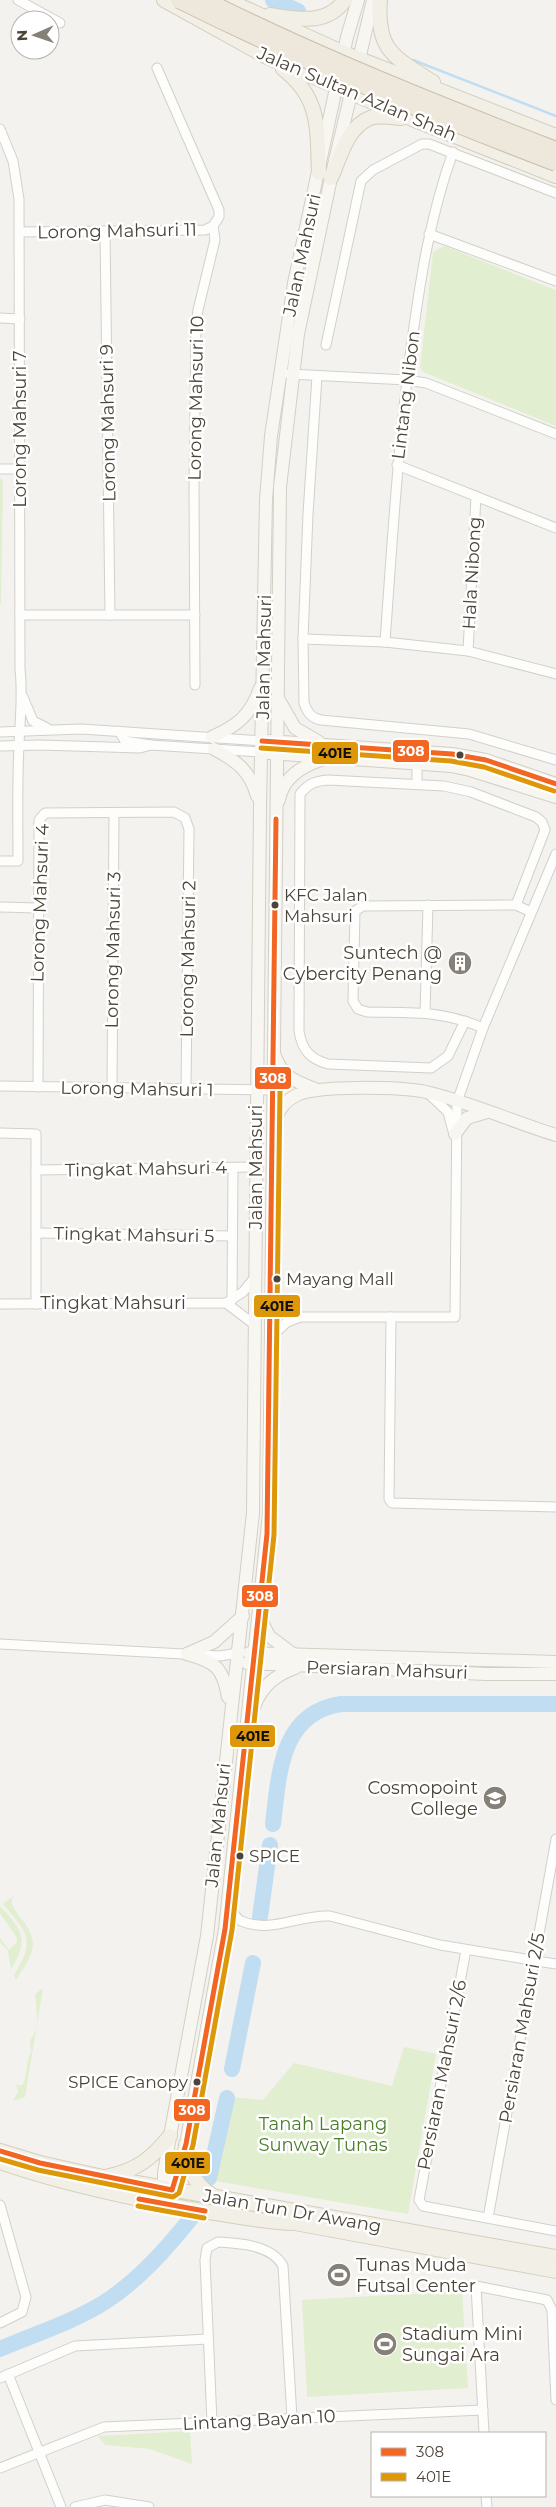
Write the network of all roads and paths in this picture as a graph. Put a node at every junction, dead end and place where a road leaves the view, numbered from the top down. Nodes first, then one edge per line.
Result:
1 (18, 0) edge
2 (164, 0) edge
3 (179, 0) edge
4 (204, 0) edge
5 (227, 0) edge
6 (345, 0) edge
7 (358, 0) edge
8 (373, 0) edge
9 (380, 0) edge
10 (36, 10) edge
11 (252, 12) junction
12 (344, 53) junction
13 (267, 57) junction
14 (359, 59) junction
15 (157, 68) dead end
16 (422, 84) junction
17 (337, 86) junction
18 (351, 92) junction
19 (458, 99) junction
20 (412, 119) junction
21 (0, 129) edge
22 (556, 136) edge
23 (556, 150) edge
24 (453, 152) junction
25 (556, 163) edge
26 (325, 176) junction
27 (556, 176) edge
28 (556, 193) edge
29 (214, 226) junction
30 (105, 231) junction
31 (20, 232) junction
32 (429, 234) junction
33 (556, 280) edge
34 (0, 318) edge
35 (20, 318) junction
36 (326, 346) dead end
37 (286, 373) junction
38 (318, 376) junction
39 (407, 380) junction
40 (556, 434) edge
41 (397, 465) junction
42 (0, 469) edge
43 (19, 469) junction
44 (476, 496) junction
45 (556, 528) edge
46 (20, 615) junction
47 (110, 615) junction
48 (195, 615) junction
49 (303, 639) junction
50 (385, 642) junction
51 (468, 651) junction
52 (556, 674) edge
53 (264, 678) junction
54 (195, 685) dead end
55 (277, 695) junction
56 (23, 696) junction
57 (48, 728) junction
58 (20, 731) junction
59 (0, 732) edge
60 (119, 732) junction
61 (213, 743) junction
62 (19, 745) junction
63 (151, 745) junction
64 (0, 746) edge
65 (262, 746) junction
66 (277, 747) junction
67 (329, 752) junction
68 (556, 760) edge
69 (418, 764) junction
70 (417, 784) junction
71 (556, 784) edge
72 (556, 797) edge
73 (260, 806) junction
74 (114, 813) junction
75 (276, 818) junction
76 (189, 829) joint
77 (556, 854) edge
78 (0, 861) edge
79 (428, 905) junction
80 (516, 905) junction
81 (0, 907) edge
82 (38, 908) junction
83 (531, 912) junction
84 (425, 1013) junction
85 (466, 1020) junction
86 (483, 1028) junction
87 (274, 1052) junction
88 (0, 1086) edge
89 (38, 1087) junction
90 (112, 1088) junction
91 (315, 1089) junction
92 (186, 1090) junction
93 (257, 1090) junction
94 (273, 1090) junction
95 (425, 1092) junction
96 (457, 1102) junction
97 (487, 1112) junction
98 (273, 1125) junction
99 (0, 1133) edge
100 (556, 1135) edge
101 (455, 1138) junction
102 (233, 1168) junction
103 (256, 1168) junction
104 (36, 1170) junction
105 (37, 1233) junction
106 (232, 1236) junction
107 (255, 1276) junction
108 (271, 1290) junction
109 (229, 1301) junction
110 (0, 1304) edge
111 (36, 1304) junction
112 (300, 1317) junction
113 (391, 1317) junction
114 (255, 1325) junction
115 (270, 1338) junction
116 (556, 1507) edge
117 (243, 1616) junction
118 (259, 1616) junction
119 (0, 1644) edge
120 (187, 1654) junction
121 (237, 1658) junction
122 (255, 1658) junction
123 (298, 1661) junction
124 (556, 1662) edge
125 (556, 1674) edge
126 (231, 1709) junction
127 (248, 1722) junction
128 (556, 1839) edge
129 (228, 1907) junction
130 (466, 1950) junction
131 (534, 1960) junction
132 (556, 1964) edge
133 (170, 2136) junction
134 (186, 2144) junction
135 (0, 2151) edge
136 (0, 2162) edge
137 (103, 2178) junction
138 (168, 2191) junction
139 (216, 2198) junction
140 (150, 2202) junction
141 (0, 2205) edge
142 (488, 2218) junction
143 (295, 2223) junction
144 (556, 2230) edge
145 (556, 2257) edge
146 (556, 2271) edge
147 (0, 2323) edge
148 (208, 2339) junction
149 (4, 2376) edge
150 (556, 2400) edge
151 (483, 2410) junction
152 (292, 2418) junction
153 (212, 2422) junction
154 (484, 2432) edge
155 (39, 2452) junction
156 (0, 2468) edge
157 (61, 2507) edge
158 (75, 2507) edge
159 (149, 2507) edge

1 - 10 street
2 - 13 main road, Jalan Sultan Azlan Shah
3 - 25 highway, Jalan Sultan Azlan Shah, bridge
4 - 23 highway, Jalan Sultan Azlan Shah, bridge
5 - 11 main road, Jalan Sultan Azlan Shah
6 - 11 main road
7 - 12 street, Jalan Mahsuri
8 - 14 street, Jalan Mahsuri
9 - 19 main road
11 - 12 main road, Jalan Sultan Azlan Shah
12 - 14 main road, Jalan Sultan Azlan Shah
12 - 17 street, Jalan Mahsuri
13 - 17 main road, Jalan Sultan Azlan Shah
13 - 26 main road
14 - 16 main road, Jalan Sultan Azlan Shah
14 - 18 street, Jalan Mahsuri
15 - 29 street, Lorong Mahsuri 10
16 - 19 main road, Jalan Sultan Azlan Shah
16 - 20 main road
17 - 18 main road, Jalan Sultan Azlan Shah
17 - 26 street, Jalan Mahsuri
18 - 20 main road, Jalan Sultan Azlan Shah
18 - 26 street, Jalan Mahsuri
19 - 22 main road, Jalan Sultan Azlan Shah
20 - 26 main road
20 - 27 main road, Jalan Sultan Azlan Shah
21 - 31 street, Lorong Mahsuri 7
24 - 28 street
24 - 32 street, Lintang Nibon
24 - 36 street
26 - 37 street, Jalan Mahsuri
29 - 30 street, Lorong Mahsuri 11
29 - 48 street, Lorong Mahsuri 10
30 - 31 street, Lorong Mahsuri 11
30 - 47 street, Lorong Mahsuri 9
31 - 35 street, Lorong Mahsuri 7
32 - 33 street
32 - 39 street, Lintang Nibon
34 - 35 street
35 - 43 street, Lorong Mahsuri 7
37 - 38 street
37 - 53 street, Jalan Mahsuri
37 - 55 street, Jalan Mahsuri
38 - 39 street
38 - 49 street
39 - 40 street
39 - 41 street, Lintang Nibon
41 - 44 street
41 - 50 street, Lintang Nibon
42 - 43 street
43 - 46 street, Lorong Mahsuri 7
44 - 45 street
44 - 51 street, Hala Nibong
46 - 47 street
46 - 56 street, Lorong Mahsuri 7
47 - 48 street
48 - 54 street, Lorong Mahsuri 10
49 - 50 street
49 - 68 street
50 - 51 street
51 - 52 street
53 - 61 street
53 - 65 street, Jalan Mahsuri
55 - 66 street, Jalan Mahsuri
55 - 67 street
56 - 57 street
56 - 58 street, Lorong Mahsuri 7
57 - 58 street
57 - 60 street
58 - 59 street
58 - 62 street, Lorong Mahsuri 7
60 - 61 street
60 - 63 street
61 - 63 street
61 - 65 street
61 - 73 street
62 - 63 street
62 - 64 street
62 - 78 street, Lorong Mahsuri 7
65 - 66 street
65 - 73 street, Jalan Mahsuri
66 - 67 street
66 - 75 street, Jalan Mahsuri
67 - 69 street
67 - 71 street
67 - 75 street
69 - 70 street
69 - 72 street
70 - 80 street
70 - 85 street
73 - 93 street, Jalan Mahsuri
74 - 76 street, Lorong Mahsuri 4
74 - 82 street, Lorong Mahsuri 4
74 - 90 street, Lorong Mahsuri 3
75 - 87 street, Jalan Mahsuri
76 - 92 street, Lorong Mahsuri 2
77 - 83 street
79 - 80 street
79 - 84 street
79 - 84 street
80 - 83 street
81 - 82 street
82 - 89 street, Lorong Mahsuri 4
83 - 86 street
84 - 85 street
85 - 86 street
86 - 96 street
87 - 91 street
87 - 94 street, Jalan Mahsuri
88 - 89 street, Lorong Mahsuri 1
89 - 90 street, Lorong Mahsuri 1
90 - 92 street, Lorong Mahsuri 1
91 - 95 street
91 - 98 street
92 - 93 street, Lorong Mahsuri 1
93 - 94 street, Lorong Mahsuri 1
93 - 103 street, Jalan Mahsuri
94 - 98 street, Jalan Mahsuri
95 - 96 street
95 - 101 street
96 - 97 street
96 - 101 street
97 - 100 street
97 - 101 street
98 - 108 street, Jalan Mahsuri
99 - 104 street
101 - 113 street
102 - 103 street, Tingkat Mahsuri 4
102 - 104 street, Tingkat Mahsuri 4
102 - 106 street
103 - 107 street, Jalan Mahsuri
104 - 105 street
105 - 106 street, Tingkat Mahsuri 5
105 - 111 street
106 - 109 street
107 - 109 street
107 - 114 street, Jalan Mahsuri
108 - 112 street
108 - 115 street, Jalan Mahsuri
109 - 111 street, Tingkat Mahsuri
109 - 114 street
110 - 111 street, Tingkat Mahsuri
112 - 113 street
112 - 115 street
113 - 116 street
114 - 117 street, Jalan Mahsuri
115 - 118 street, Jalan Mahsuri
117 - 120 street
117 - 121 street, Jalan Mahsuri
118 - 122 street, Jalan Mahsuri
118 - 123 street
119 - 120 street, Persiaran Mahsuri
120 - 121 street, Persiaran Mahsuri
120 - 126 street
121 - 122 street, Persiaran Mahsuri
121 - 126 street, Jalan Mahsuri
122 - 123 street, Persiaran Mahsuri
122 - 127 street, Jalan Mahsuri
123 - 124 street, Persiaran Mahsuri
123 - 125 street, Persiaran Mahsuri
123 - 127 street
126 - 133 street, Jalan Mahsuri
127 - 129 street, Jalan Mahsuri
128 - 131 street, Persiaran Mahsuri 2/5
129 - 130 street
129 - 134 street, Jalan Mahsuri
130 - 131 street
130 - 142 street, Persiaran Mahsuri 2/6
131 - 132 street
131 - 142 street, Persiaran Mahsuri 2/5
133 - 137 main road
133 - 138 street, Jalan Mahsuri
134 - 138 street, Jalan Mahsuri
134 - 139 main road
135 - 137 main road, Jalan Tun Dr Awang
136 - 140 main road, Jalan Tun Dr Awang
137 - 138 main road, Jalan Tun Dr Awang
138 - 139 main road, Jalan Tun Dr Awang
138 - 140 main road
138 - 143 main road
139 - 145 main road, Jalan Tun Dr Awang
140 - 143 main road, Jalan Tun Dr Awang
141 - 147 street
142 - 144 street
143 - 146 main road, Jalan Tun Dr Awang
148 - 149 street
148 - 152 street
148 - 153 street
149 - 155 street
150 - 151 street
151 - 152 street, Lintang Bayan 10
151 - 154 street
152 - 153 street, Lintang Bayan 10
153 - 155 street, Lintang Bayan 10
155 - 156 street, Lintang Bayan 10
155 - 157 street
158 - 159 street

